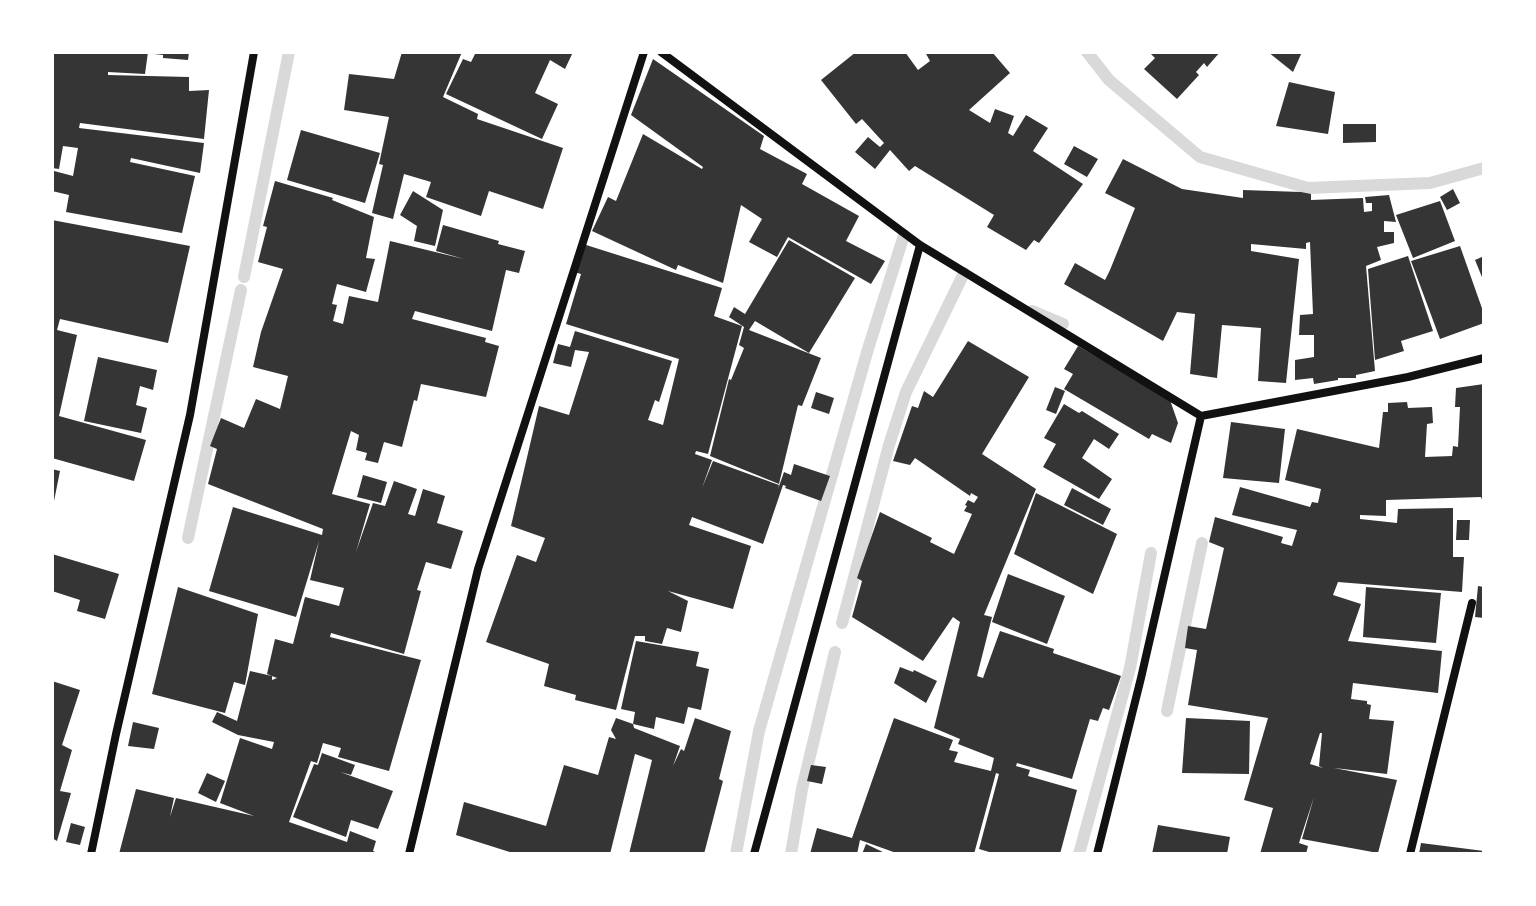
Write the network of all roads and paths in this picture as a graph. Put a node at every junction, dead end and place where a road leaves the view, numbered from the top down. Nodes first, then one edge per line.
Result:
1 (254, 52) edge
2 (644, 52) edge
3 (661, 52) edge
4 (920, 245) junction
5 (1484, 358) edge
6 (1201, 416) junction
7 (1472, 603) dead end
8 (91, 854) edge
9 (409, 854) edge
10 (754, 854) edge
11 (1097, 854) edge
12 (1410, 854) edge

1 - 8 street
2 - 9 street
3 - 4 street
4 - 6 street
4 - 10 street
5 - 6 street
6 - 11 street
7 - 12 street

